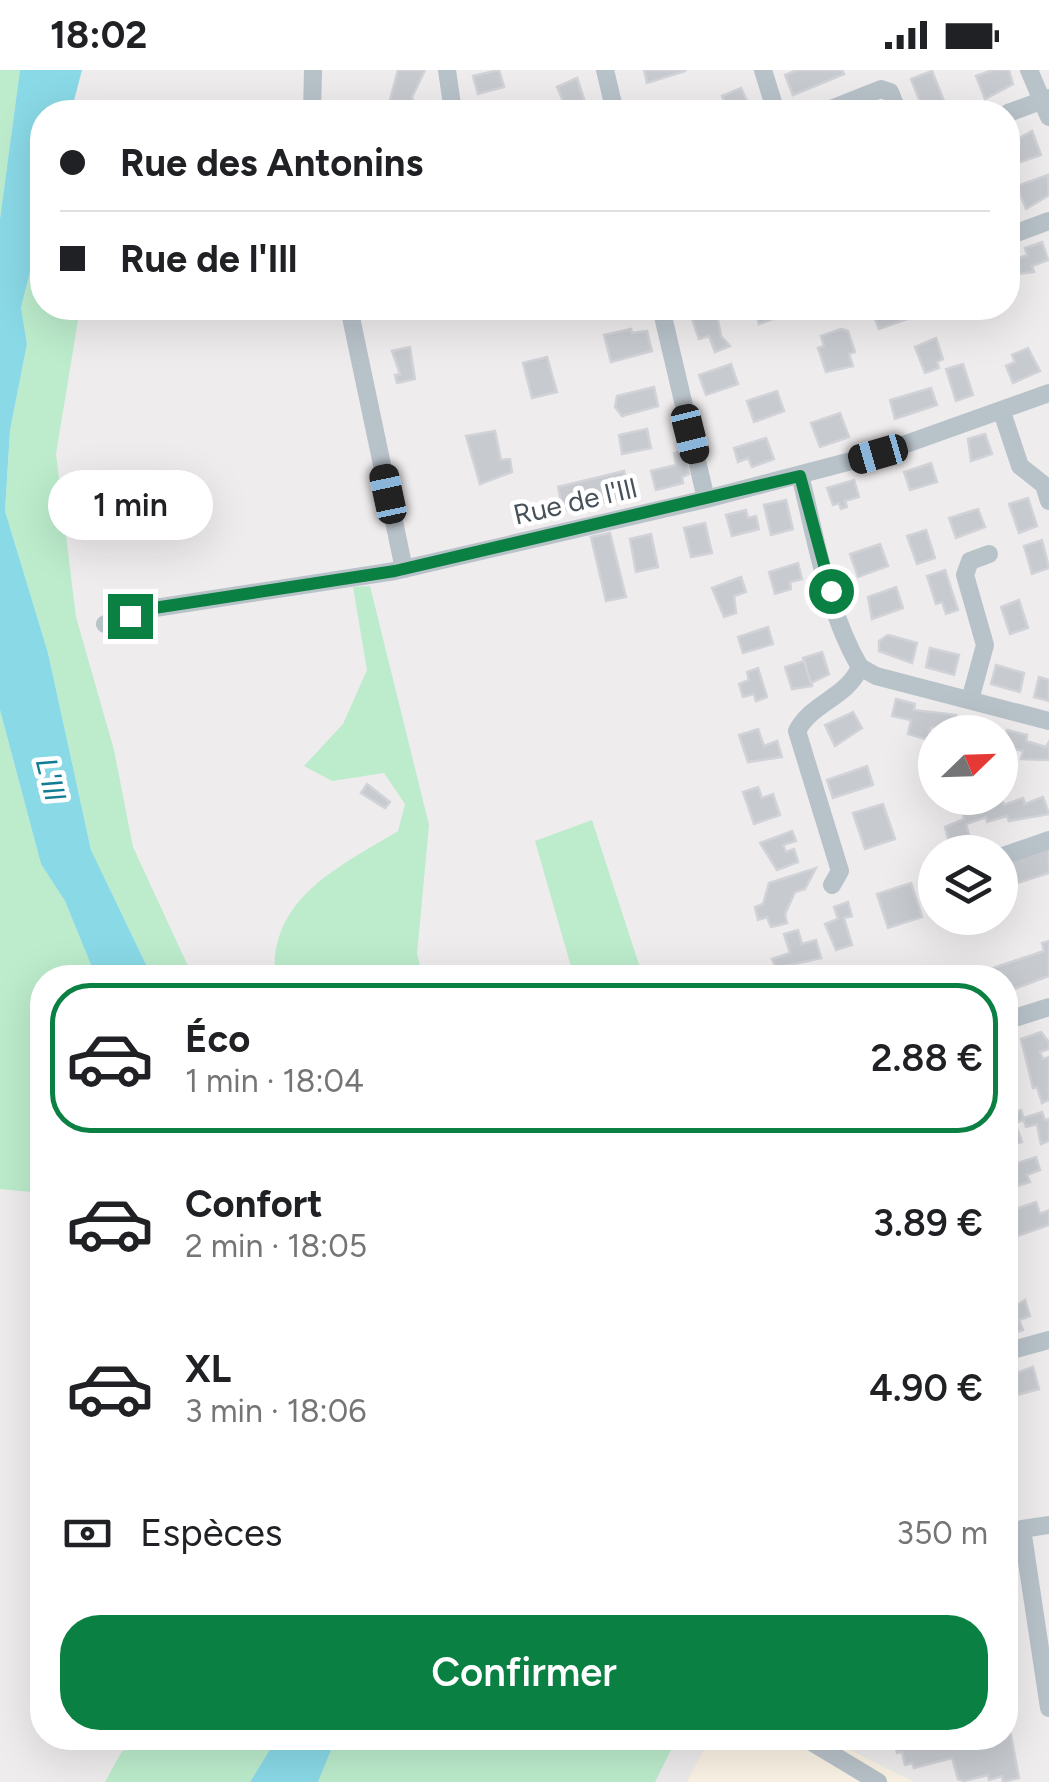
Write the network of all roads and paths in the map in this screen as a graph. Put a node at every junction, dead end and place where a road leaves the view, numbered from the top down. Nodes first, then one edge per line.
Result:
1 (313, 70) edge
2 (447, 70) edge
3 (605, 70) edge
4 (763, 70) edge
5 (1029, 70) edge
6 (312, 100) edge
7 (451, 100) edge
8 (612, 100) edge
9 (772, 100) edge
10 (853, 100) edge
11 (893, 100) edge
12 (1047, 105) edge
13 (1020, 111) edge
14 (1049, 221) edge
15 (1020, 232) edge
16 (351, 320) edge
17 (664, 320) edge
18 (1049, 394) edge
19 (1002, 412) junction
20 (800, 476) junction
21 (1047, 490) edge
22 (706, 499) junction
23 (989, 554) dead end
24 (404, 569) junction
25 (105, 624) dead end
26 (860, 667) junction
27 (970, 700) junction
28 (1049, 721) edge
29 (1049, 840) edge
30 (1018, 851) edge
31 (832, 885) dead end
32 (1049, 1007) edge
33 (1018, 1017) edge
34 (1049, 1340) edge
35 (1018, 1348) edge
36 (1049, 1525) edge
37 (1045, 1652) edge
38 (1049, 1708) edge
39 (825, 1750) edge
40 (878, 1782) edge

1 - 6 street
2 - 7 street
3 - 8 street
4 - 9 street
5 - 12 street
10 - 11 street
12 - 13 street
14 - 15 street
16 - 24 street
17 - 22 street
18 - 19 street, Rue de l'Ill
19 - 20 street, Rue de l'Ill
19 - 21 street
20 - 22 street, Rue de l'Ill
20 - 26 street
22 - 24 street, Rue de l'Ill
23 - 27 street
24 - 25 street, Rue de l'Ill
26 - 27 street
26 - 31 street
27 - 28 street
29 - 30 street
32 - 33 street
34 - 35 street
36 - 37 street
37 - 38 street
39 - 40 street

